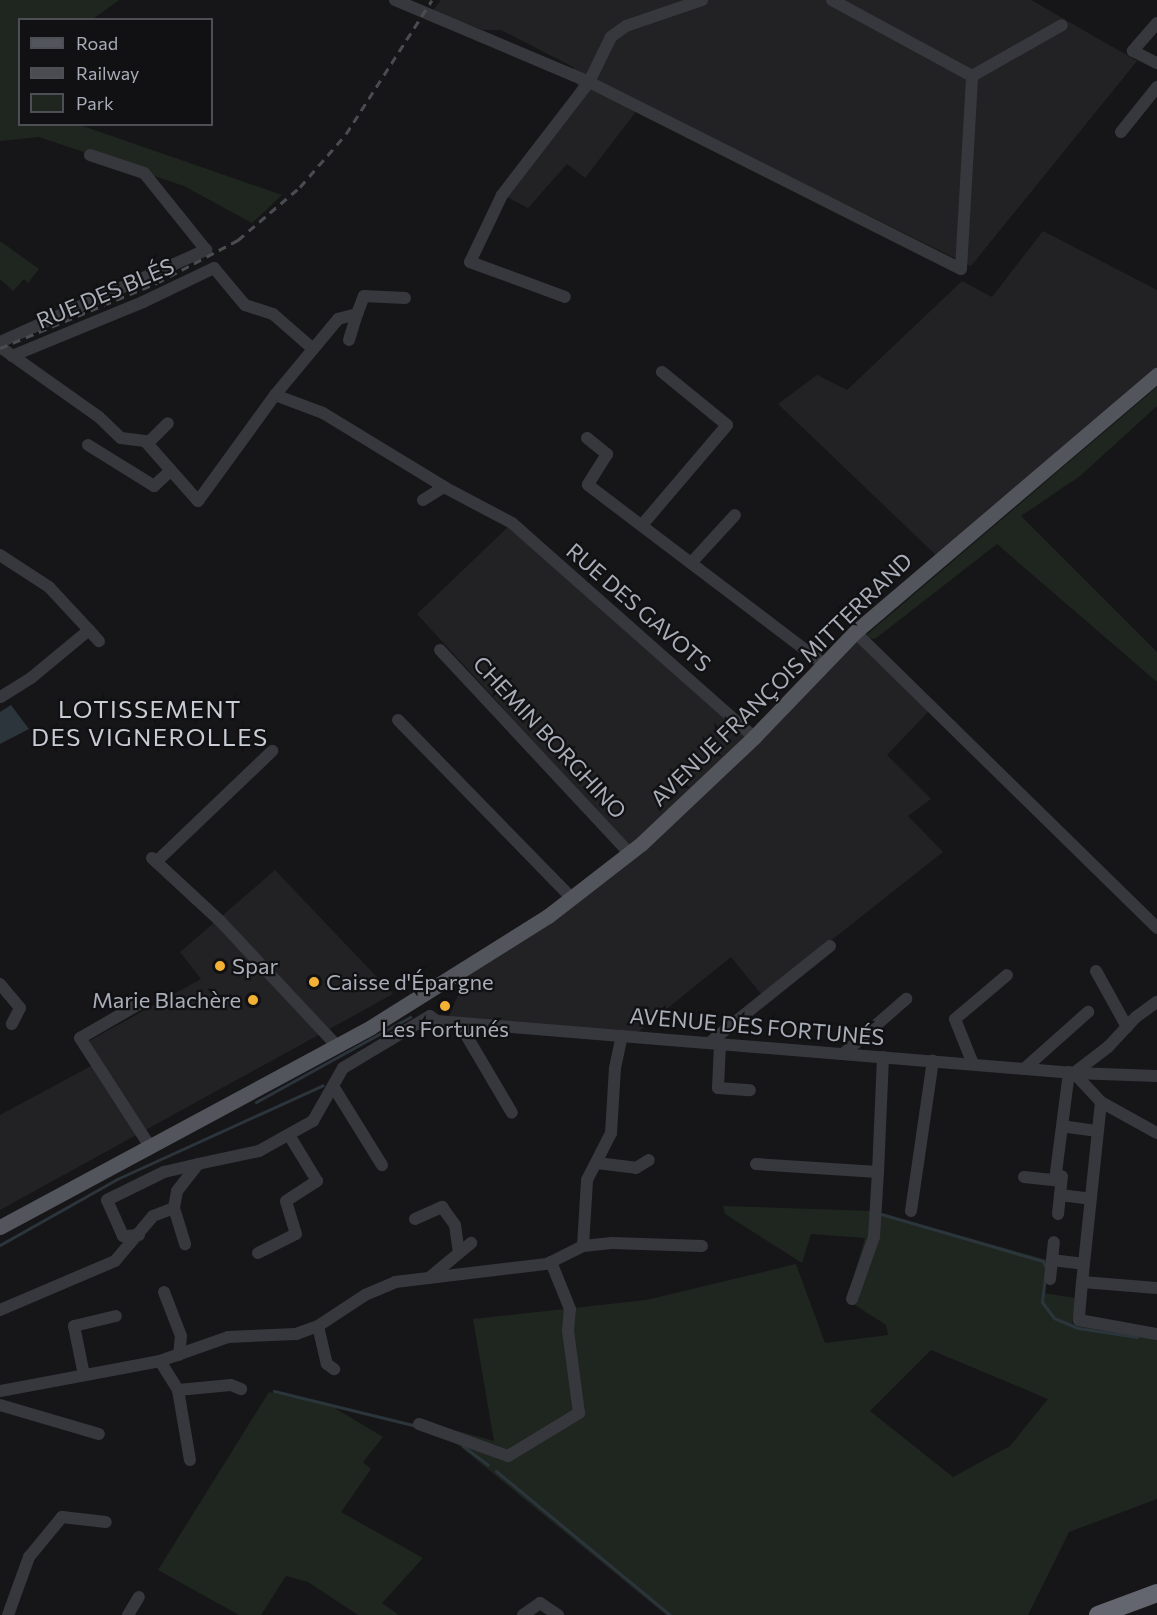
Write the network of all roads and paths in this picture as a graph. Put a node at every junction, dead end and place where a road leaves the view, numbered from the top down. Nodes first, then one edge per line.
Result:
1 (395, 0) edge
2 (702, 0) edge
3 (832, 0) edge
4 (415, 3) edge
5 (1157, 23) edge
6 (1062, 25) dead end
7 (1157, 63) edge
8 (972, 76) junction
9 (589, 82) junction
10 (1157, 87) edge
11 (1121, 132) dead end
12 (90, 155) dead end
13 (136, 284) junction
14 (566, 297) dead end
15 (405, 298) dead end
16 (143, 302) junction
17 (357, 314) junction
18 (349, 340) dead end
19 (0, 342) edge
20 (0, 347) edge
21 (312, 348) junction
22 (12, 356) junction
23 (662, 372) dead end
24 (1157, 375) edge
25 (275, 395) junction
26 (168, 423) dead end
27 (587, 438) dead end
28 (148, 443) junction
29 (88, 445) dead end
30 (171, 470) junction
31 (444, 487) junction
32 (423, 500) dead end
33 (735, 515) dead end
34 (642, 525) junction
35 (0, 555) edge
36 (691, 563) junction
37 (89, 630) junction
38 (855, 632) junction
39 (99, 641) dead end
40 (440, 650) dead end
41 (824, 664) junction
42 (2, 694) edge
43 (398, 720) dead end
44 (754, 737) junction
45 (272, 751) dead end
46 (629, 853) junction
47 (572, 898) junction
48 (1157, 928) edge
49 (830, 946) dead end
50 (1096, 971) dead end
51 (1007, 975) dead end
52 (0, 984) edge
53 (906, 999) dead end
54 (1157, 1002) edge
55 (139, 1004) dead end
56 (1088, 1012) dead end
57 (459, 1023) junction
58 (12, 1024) dead end
59 (1126, 1027) junction
60 (622, 1036) junction
61 (715, 1044) junction
62 (337, 1046) junction
63 (843, 1054) junction
64 (883, 1057) junction
65 (933, 1061) junction
66 (973, 1064) junction
67 (1024, 1069) junction
68 (1071, 1072) junction
69 (1157, 1076) edge
70 (333, 1086) junction
71 (750, 1090) dead end
72 (1101, 1102) junction
73 (1070, 1110) dead end
74 (512, 1113) dead end
75 (1068, 1127) junction
76 (1098, 1131) junction
77 (1157, 1133) edge
78 (289, 1135) junction
79 (1066, 1146) dead end
80 (151, 1148) junction
81 (649, 1160) dead end
82 (597, 1163) junction
83 (198, 1164) junction
84 (756, 1164) dead end
85 (382, 1165) dead end
86 (878, 1172) junction
87 (1062, 1176) dead end
88 (1024, 1177) dead end
89 (71, 1191) junction
90 (1060, 1195) junction
91 (1091, 1198) junction
92 (174, 1208) junction
93 (911, 1211) dead end
94 (1058, 1215) dead end
95 (415, 1219) dead end
96 (0, 1227) edge
97 (0, 1234) edge
98 (139, 1235) junction
99 (1054, 1242) dead end
100 (471, 1243) dead end
101 (185, 1244) dead end
102 (583, 1246) junction
103 (702, 1246) dead end
104 (258, 1253) dead end
105 (459, 1253) junction
106 (1052, 1260) junction
107 (551, 1262) junction
108 (1084, 1264) junction
109 (429, 1278) junction
110 (1050, 1279) dead end
111 (1082, 1282) junction
112 (1157, 1288) edge
113 (165, 1292) dead end
114 (852, 1299) dead end
115 (0, 1310) edge
116 (116, 1316) dead end
117 (318, 1326) junction
118 (1157, 1334) edge
119 (179, 1355) junction
120 (160, 1361) junction
121 (334, 1369) dead end
122 (84, 1375) junction
123 (241, 1389) dead end
124 (178, 1390) junction
125 (0, 1391) edge
126 (0, 1405) edge
127 (419, 1424) dead end
128 (99, 1434) dead end
129 (190, 1460) dead end
130 (106, 1522) dead end
131 (1157, 1593) edge
132 (139, 1597) dead end
133 (8, 1615) edge
134 (128, 1615) edge
135 (523, 1615) edge
136 (558, 1615) edge
137 (1098, 1615) edge

1 - 4 street
2 - 9 street
3 - 8 street
4 - 9 street
5 - 7 street
6 - 8 street
8 - 9 street
9 - 14 street
10 - 11 street
12 - 13 street, RUE DES BLÉS
13 - 16 street
13 - 19 street, RUE DES BLÉS
15 - 17 street
16 - 21 street, RUE DES BLÉS
16 - 22 street, RUE DES BLÉS
17 - 18 street
17 - 21 street
20 - 22 street
21 - 25 street
22 - 28 street
23 - 34 street
24 - 38 main road, AVENUE FRANÇOIS MITTERRAND
25 - 30 street
25 - 31 street, RUE DES GAVOTS
26 - 28 street
27 - 34 street
28 - 30 street
29 - 30 street
31 - 32 street
31 - 44 street, RUE DES GAVOTS
33 - 36 street
34 - 36 street
35 - 37 street
36 - 41 street
37 - 39 street
37 - 42 street
38 - 41 main road, AVENUE FRANÇOIS MITTERRAND
38 - 48 street
40 - 46 street, CHEMIN BORGHINO
41 - 44 main road, AVENUE FRANÇOIS MITTERRAND
43 - 47 street
44 - 46 main road, AVENUE FRANÇOIS MITTERRAND
45 - 62 street
46 - 47 main road, AVENUE FRANÇOIS MITTERRAND
47 - 62 main road, AVENUE FRANÇOIS MITTERRAND
49 - 61 street
50 - 59 street
51 - 66 street
52 - 58 street
53 - 63 street
54 - 59 street
55 - 80 street
56 - 67 street
57 - 60 street, AVENUE DES FORTUNÉS
57 - 70 street, AVENUE DES FORTUNÉS
57 - 74 street
59 - 68 street
60 - 61 street, AVENUE DES FORTUNÉS
60 - 82 street
61 - 63 street, AVENUE DES FORTUNÉS
61 - 71 street
62 - 80 main road, AVENUE FRANÇOIS MITTERRAND
63 - 64 street, AVENUE DES FORTUNÉS
64 - 65 street, AVENUE DES FORTUNÉS
64 - 86 street
65 - 66 street, AVENUE DES FORTUNÉS
65 - 93 street
66 - 67 street, AVENUE DES FORTUNÉS
67 - 68 street, AVENUE DES FORTUNÉS
68 - 69 street, AVENUE DES FORTUNÉS
68 - 72 street
68 - 88 street
70 - 78 street
70 - 85 street
72 - 76 street
72 - 77 street
73 - 75 street
75 - 76 street
75 - 79 street
76 - 91 street
78 - 83 street
78 - 104 street
80 - 89 main road, AVENUE FRANÇOIS MITTERRAND
81 - 82 street
82 - 102 street
83 - 92 street
83 - 98 street
84 - 86 street
86 - 114 street
87 - 90 street
89 - 96 main road
89 - 97 main road
90 - 91 street
90 - 94 street
91 - 108 street
92 - 98 street
92 - 101 street
95 - 105 street
98 - 115 street
99 - 106 street
100 - 105 street
102 - 103 street
102 - 107 street
105 - 109 street
106 - 108 street
106 - 110 street
107 - 109 street
107 - 127 street
108 - 111 street
109 - 117 street
111 - 112 street
111 - 118 street
113 - 119 street
116 - 122 street
117 - 119 street
117 - 121 street
119 - 120 street
120 - 122 street
120 - 124 street
122 - 125 street
123 - 124 street
124 - 129 street
126 - 128 street
130 - 133 street
131 - 137 highway
132 - 134 street
135 - 136 street

